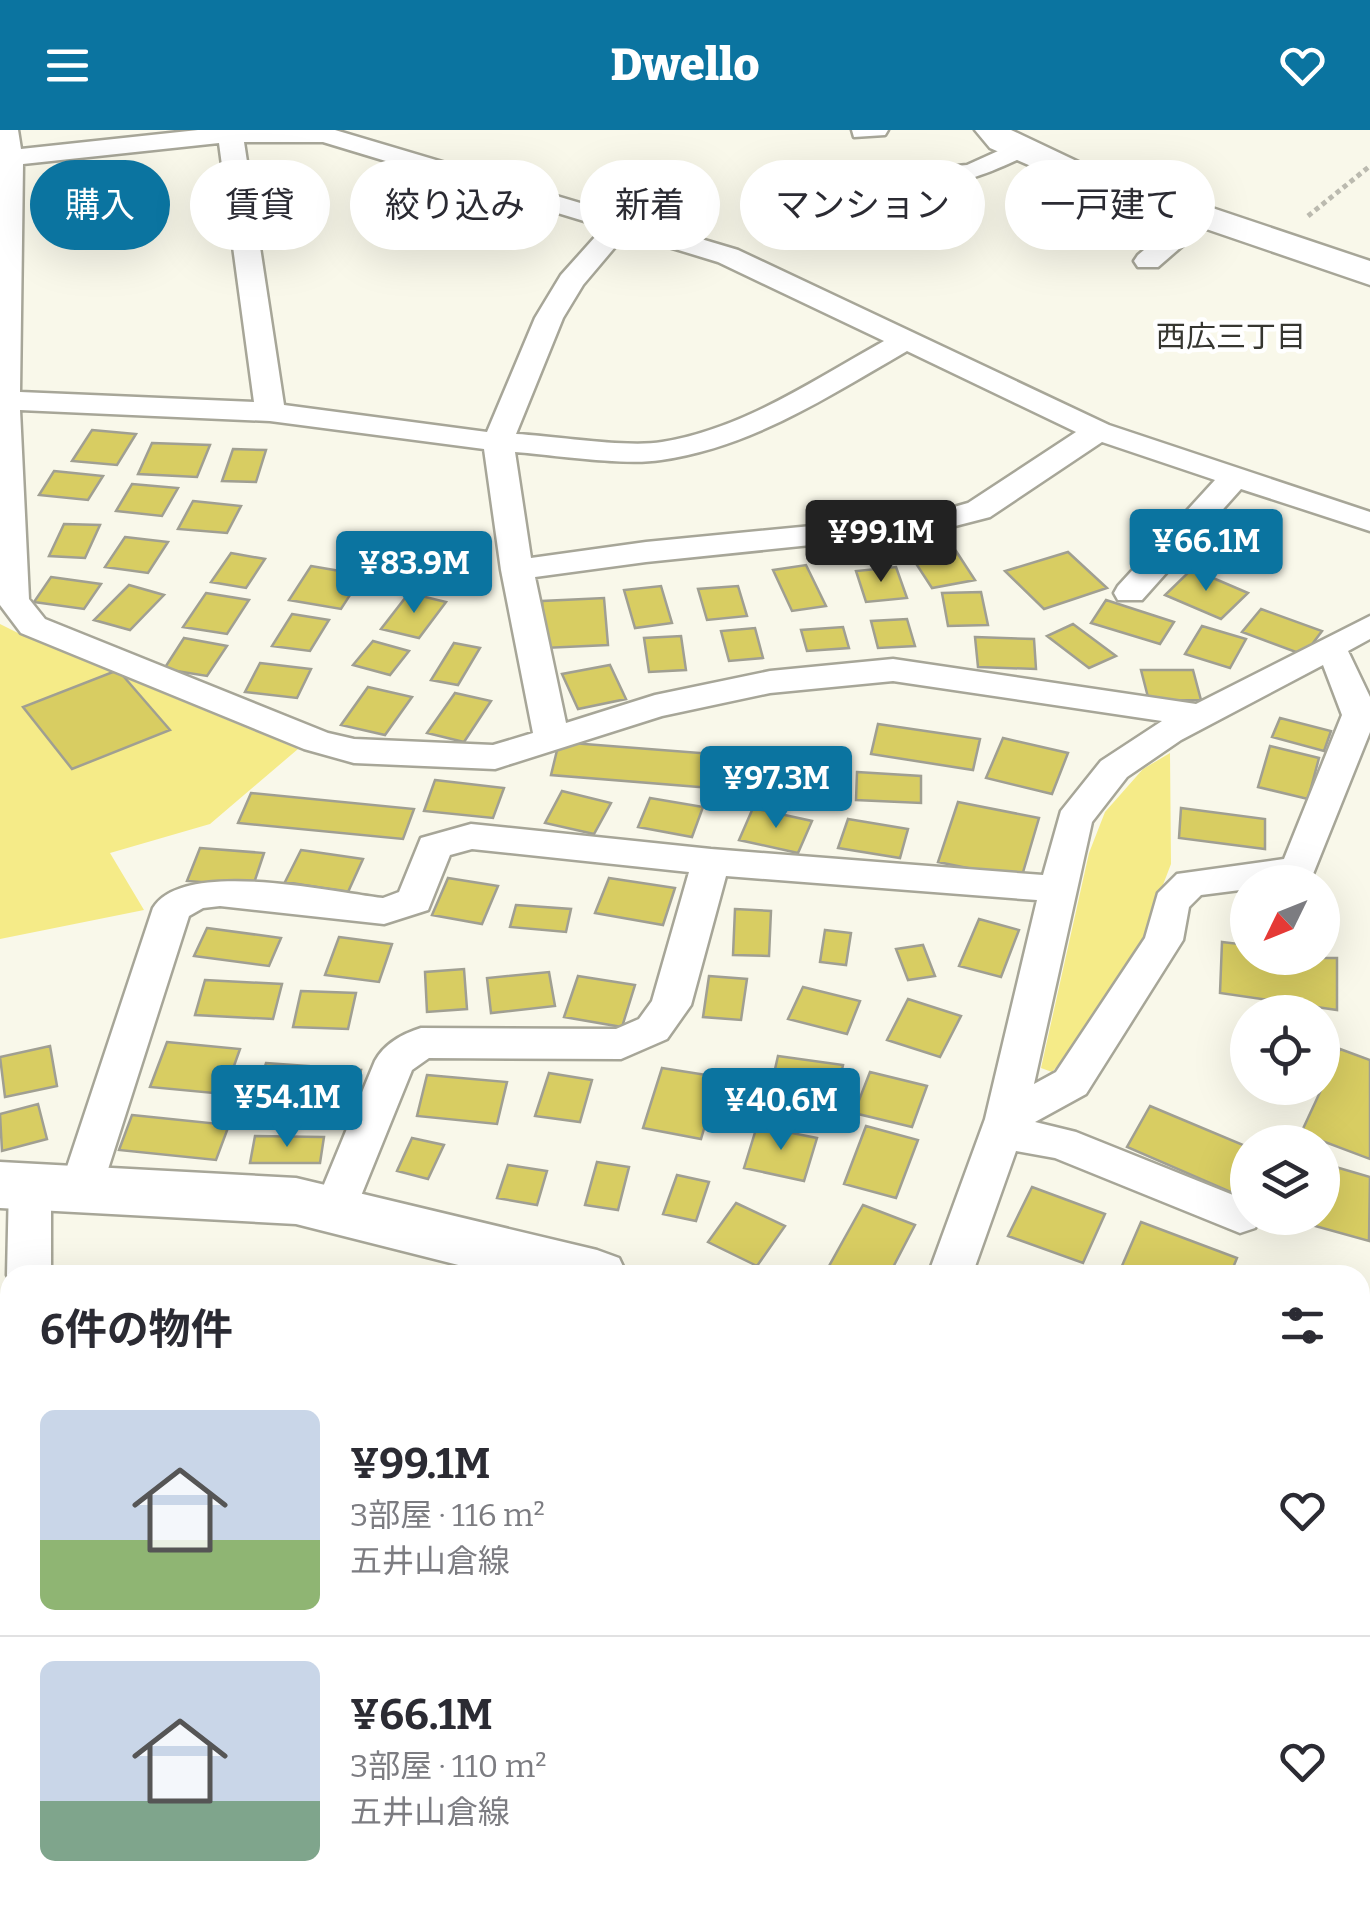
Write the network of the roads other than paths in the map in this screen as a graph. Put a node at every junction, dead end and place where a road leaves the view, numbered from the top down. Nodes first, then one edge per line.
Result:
1 (328, 132) edge
2 (230, 134) junction
3 (1006, 140) edge
4 (5, 149) edge
5 (985, 160) edge
6 (1050, 160) edge
7 (580, 212) edge
8 (1215, 221) edge
9 (599, 250) edge
10 (707, 250) edge
11 (1161, 250) edge
12 (1148, 261) dead end
13 (1370, 274) edge
14 (908, 339) junction
15 (2, 400) edge
16 (270, 412) junction
17 (1098, 432) junction
18 (498, 442) junction
19 (1235, 476) junction
20 (1370, 522) edge
21 (517, 570) junction
22 (1130, 592) dead end
23 (1370, 626) edge
24 (1329, 647) junction
25 (1197, 715) junction
26 (551, 737) junction
27 (711, 862) junction
28 (1059, 890) junction
29 (1004, 1125) junction
30 (37, 1186) edge
31 (335, 1211) junction
32 (1230, 1212) edge
33 (29, 1265) edge
34 (557, 1265) edge
35 (954, 1265) edge

1 - 2 street
1 - 7 street
2 - 4 street
2 - 16 street
3 - 5 street
3 - 6 main road
4 - 15 street
8 - 13 main road
9 - 18 street
10 - 14 street
11 - 12 street
14 - 17 street
14 - 18 street
15 - 16 street
15 - 26 street
16 - 18 street
17 - 19 street
17 - 21 street
18 - 21 street
19 - 20 street
19 - 22 street
21 - 26 street
23 - 24 street
24 - 25 street
24 - 29 street
25 - 26 street
25 - 28 street
27 - 28 street
27 - 30 street
27 - 31 street
28 - 29 street
29 - 32 street
29 - 35 street
30 - 31 main road
30 - 33 street
31 - 34 main road

